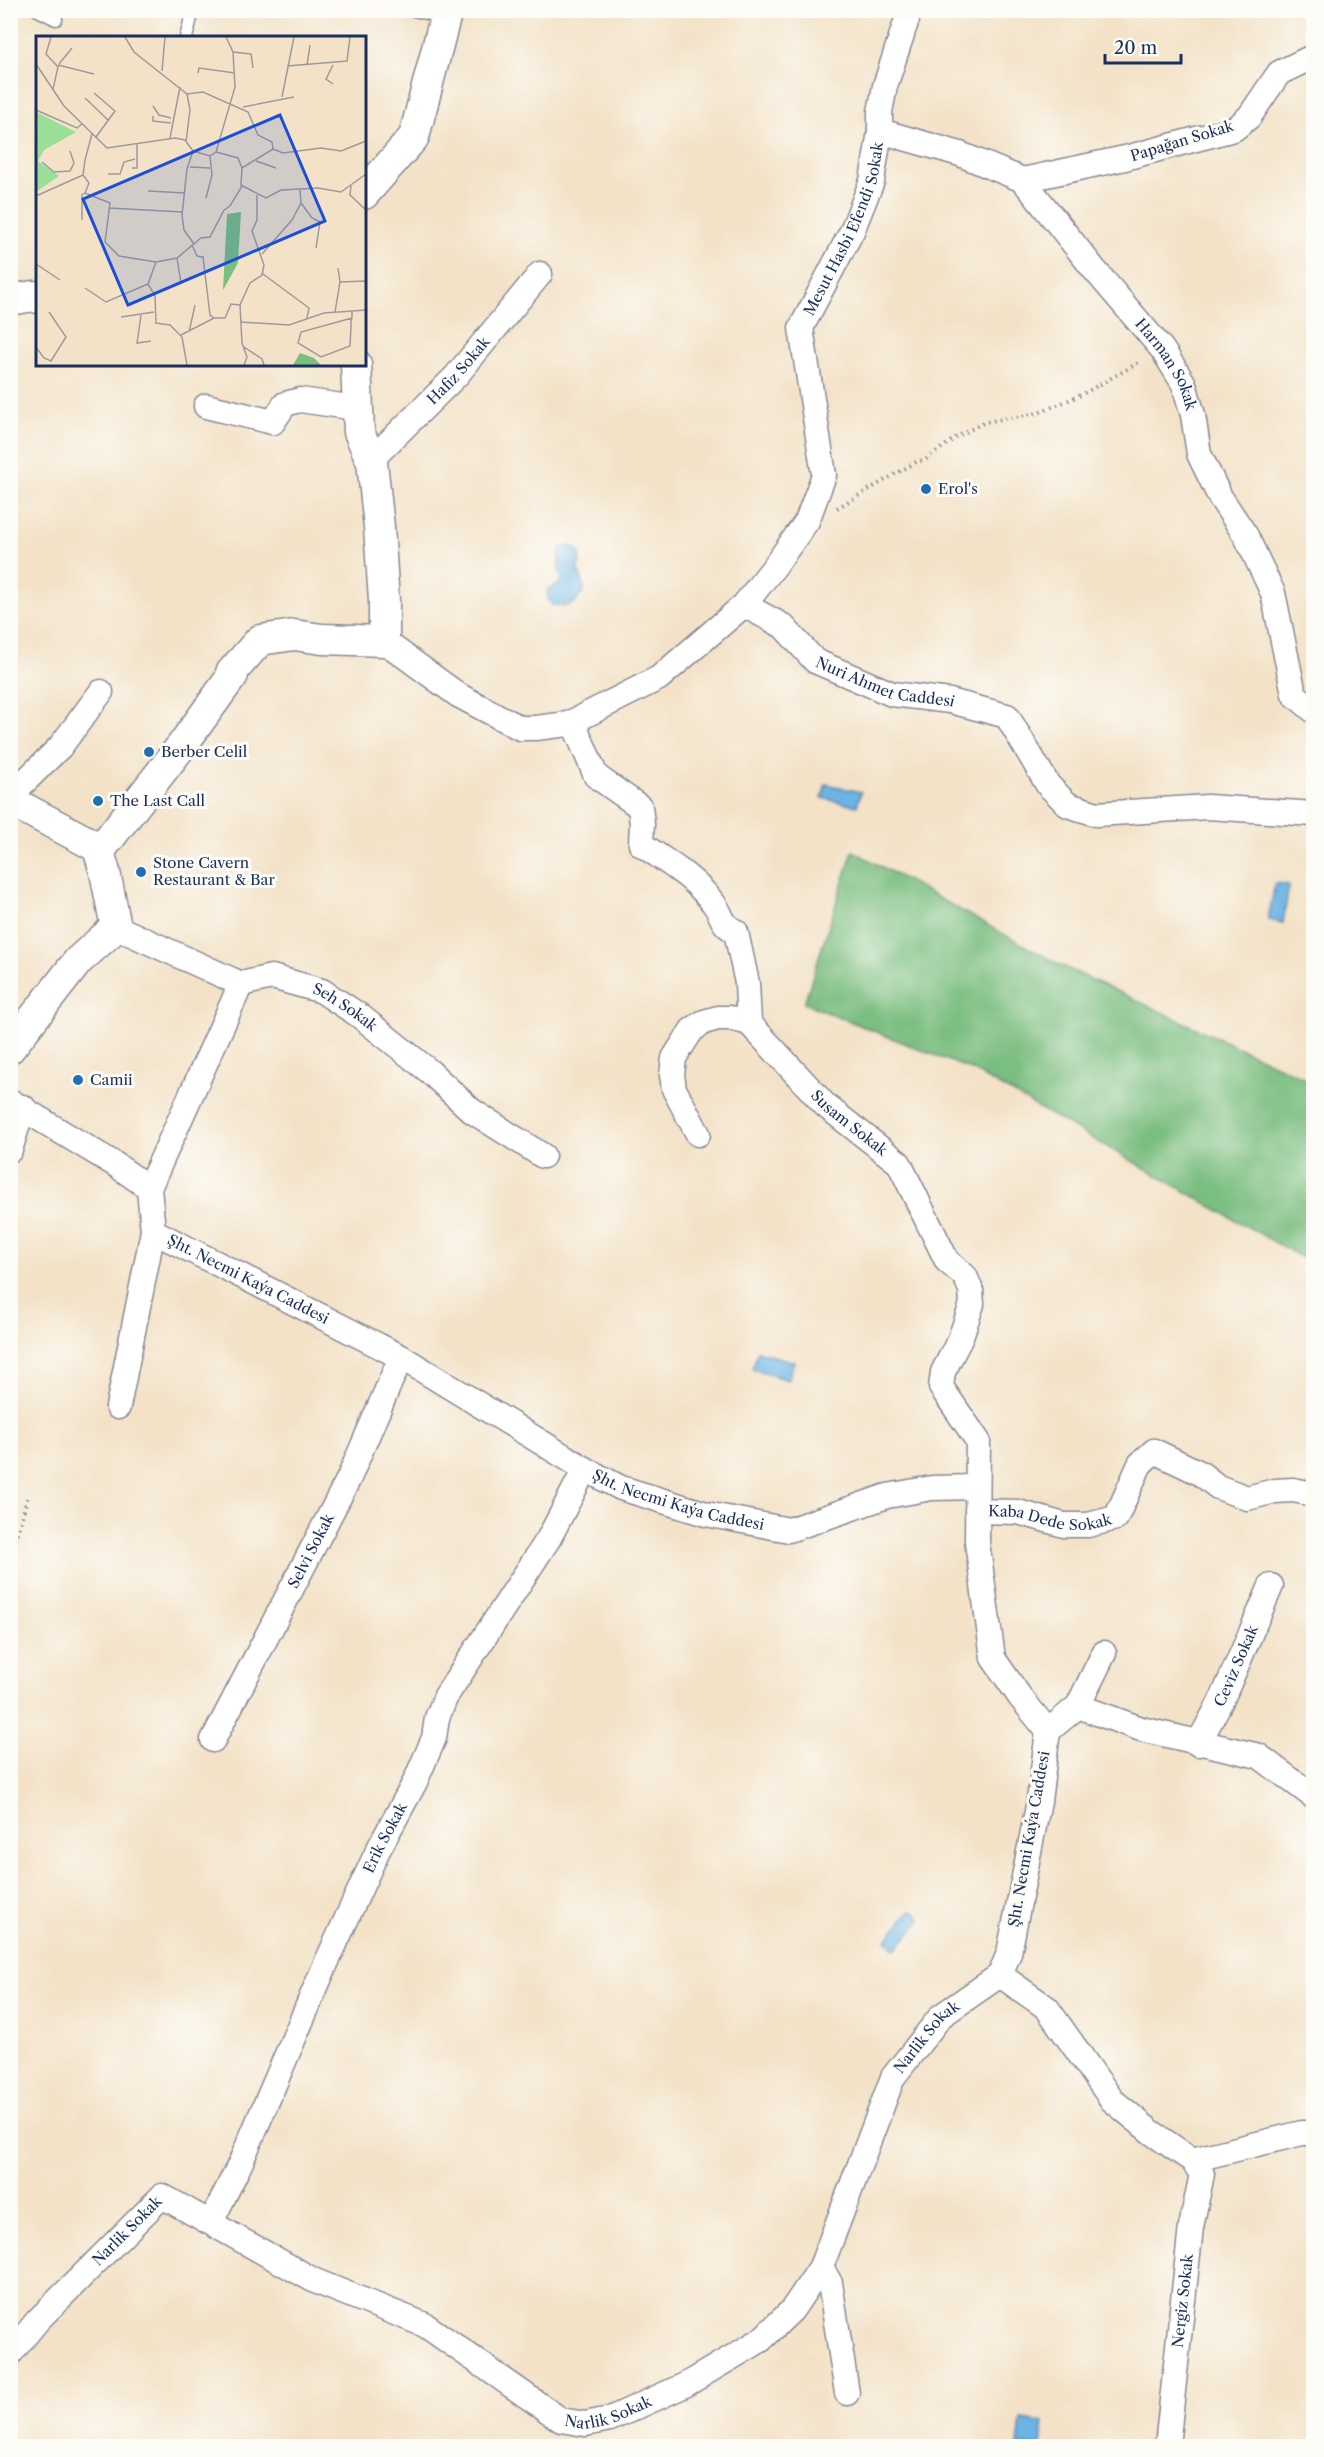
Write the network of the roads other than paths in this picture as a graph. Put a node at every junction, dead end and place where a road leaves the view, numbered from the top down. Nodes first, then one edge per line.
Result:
1 (38, 10) edge
2 (193, 10) edge
3 (414, 10) edge
4 (910, 10) edge
5 (446, 14) edge
6 (56, 20) dead end
7 (186, 36) edge
8 (1314, 63) edge
9 (880, 131) junction
10 (1023, 180) junction
11 (366, 192) edge
12 (540, 274) dead end
13 (36, 297) edge
14 (10, 300) edge
15 (356, 366) edge
16 (206, 406) dead end
17 (357, 408) junction
18 (372, 462) junction
19 (744, 605) junction
20 (384, 641) junction
21 (102, 692) dead end
22 (1314, 711) edge
23 (573, 722) junction
24 (15, 804) edge
25 (1314, 814) edge
26 (101, 849) junction
27 (116, 927) junction
28 (241, 984) junction
29 (749, 1023) junction
30 (10, 1048) edge
31 (17, 1104) edge
32 (699, 1134) dead end
33 (10, 1150) edge
34 (543, 1156) dead end
35 (149, 1188) junction
36 (153, 1231) junction
37 (401, 1357) junction
38 (118, 1407) dead end
39 (585, 1468) junction
40 (976, 1487) junction
41 (1314, 1494) edge
42 (977, 1511) junction
43 (1271, 1586) dead end
44 (1104, 1653) dead end
45 (1078, 1706) junction
46 (1048, 1731) junction
47 (213, 1740) dead end
48 (1197, 1744) junction
49 (1314, 1797) edge
50 (1000, 1976) junction
51 (1314, 2133) edge
52 (1192, 2160) junction
53 (211, 2222) junction
54 (821, 2267) junction
55 (10, 2354) edge
56 (847, 2393) dead end
57 (1167, 2446) edge

1 - 6 lane
2 - 7 lane
3 - 5 lane
4 - 9 street, Mesut Hasbi Efendi Sokak
5 - 11 street
8 - 10 street, Papağan Sokak
9 - 10 street, Harman Sokak
9 - 19 street, Mesut Hasbi Efendi Sokak
10 - 22 street, Harman Sokak
12 - 18 street, Hafiz Sokak
13 - 14 street
15 - 17 street
16 - 17 street
17 - 18 street
18 - 20 street
19 - 23 street
19 - 25 street, Nuri Ahmet Caddesi
20 - 23 street
20 - 26 street
21 - 24 street
23 - 29 street
24 - 26 street
26 - 27 street
27 - 28 street
27 - 30 street
28 - 34 street, Seh Sokak
28 - 35 street
29 - 32 street
29 - 40 street, Susam Sokak
31 - 33 street
31 - 35 street
35 - 36 street, Şht. Necmi Kaýa Caddesi
36 - 37 street, Şht. Necmi Kaýa Caddesi
36 - 38 street
37 - 39 street, Şht. Necmi Kaýa Caddesi
37 - 47 street, Selvi Sokak
39 - 40 street, Şht. Necmi Kaýa Caddesi
39 - 53 street, Erik Sokak
40 - 42 street, Şht. Necmi Kaýa Caddesi
41 - 42 street, Kaba Dede Sokak
42 - 46 street, Şht. Necmi Kaýa Caddesi
43 - 48 street, Ceviz Sokak
44 - 45 street
45 - 46 street
45 - 48 street
46 - 50 street, Şht. Necmi Kaýa Caddesi
48 - 49 street
50 - 52 street
50 - 54 street, Narlik Sokak
51 - 52 street
52 - 57 street, Nergiz Sokak
53 - 54 street, Narlik Sokak
53 - 55 street, Narlik Sokak
54 - 56 street

